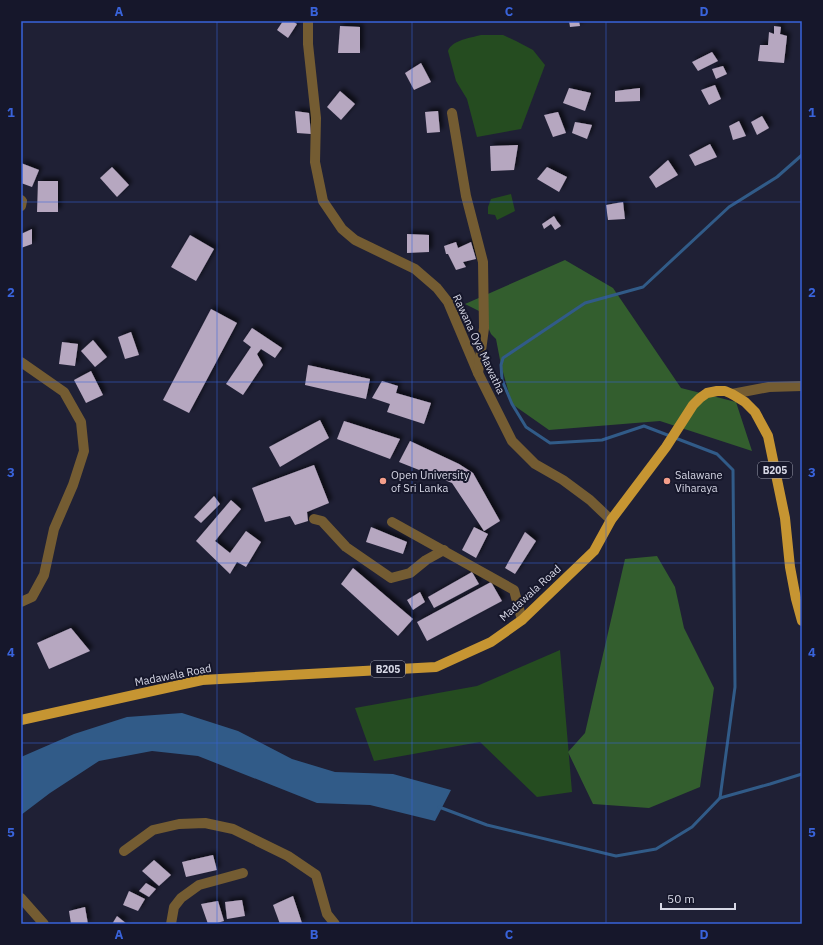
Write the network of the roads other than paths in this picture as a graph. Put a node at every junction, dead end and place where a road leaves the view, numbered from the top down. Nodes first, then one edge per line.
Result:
1 (308, 21) edge
2 (452, 113) dead end
3 (21, 200) edge
4 (21, 206) edge
5 (21, 362) edge
6 (478, 373) junction
7 (802, 386) edge
8 (732, 394) junction
9 (314, 519) dead end
10 (611, 520) junction
11 (392, 522) dead end
12 (444, 550) junction
13 (21, 602) edge
14 (522, 620) junction
15 (802, 621) edge
16 (21, 720) edge
17 (124, 851) dead end
18 (243, 873) dead end
19 (21, 898) edge
20 (44, 924) edge
21 (171, 924) edge
22 (335, 924) edge

1 - 6 street, Rawana Oya Mawatha
2 - 6 street
3 - 4 street
5 - 13 street
6 - 10 street, Rawana Oya Mawatha
7 - 8 street
8 - 10 main road, Madawala Road / B205
8 - 15 main road, Madawala Road / B205
9 - 12 street
10 - 14 main road, Madawala Road / B205
11 - 12 street
12 - 14 street
14 - 16 main road, Madawala Road / B205
17 - 22 street
18 - 21 street
19 - 20 street

